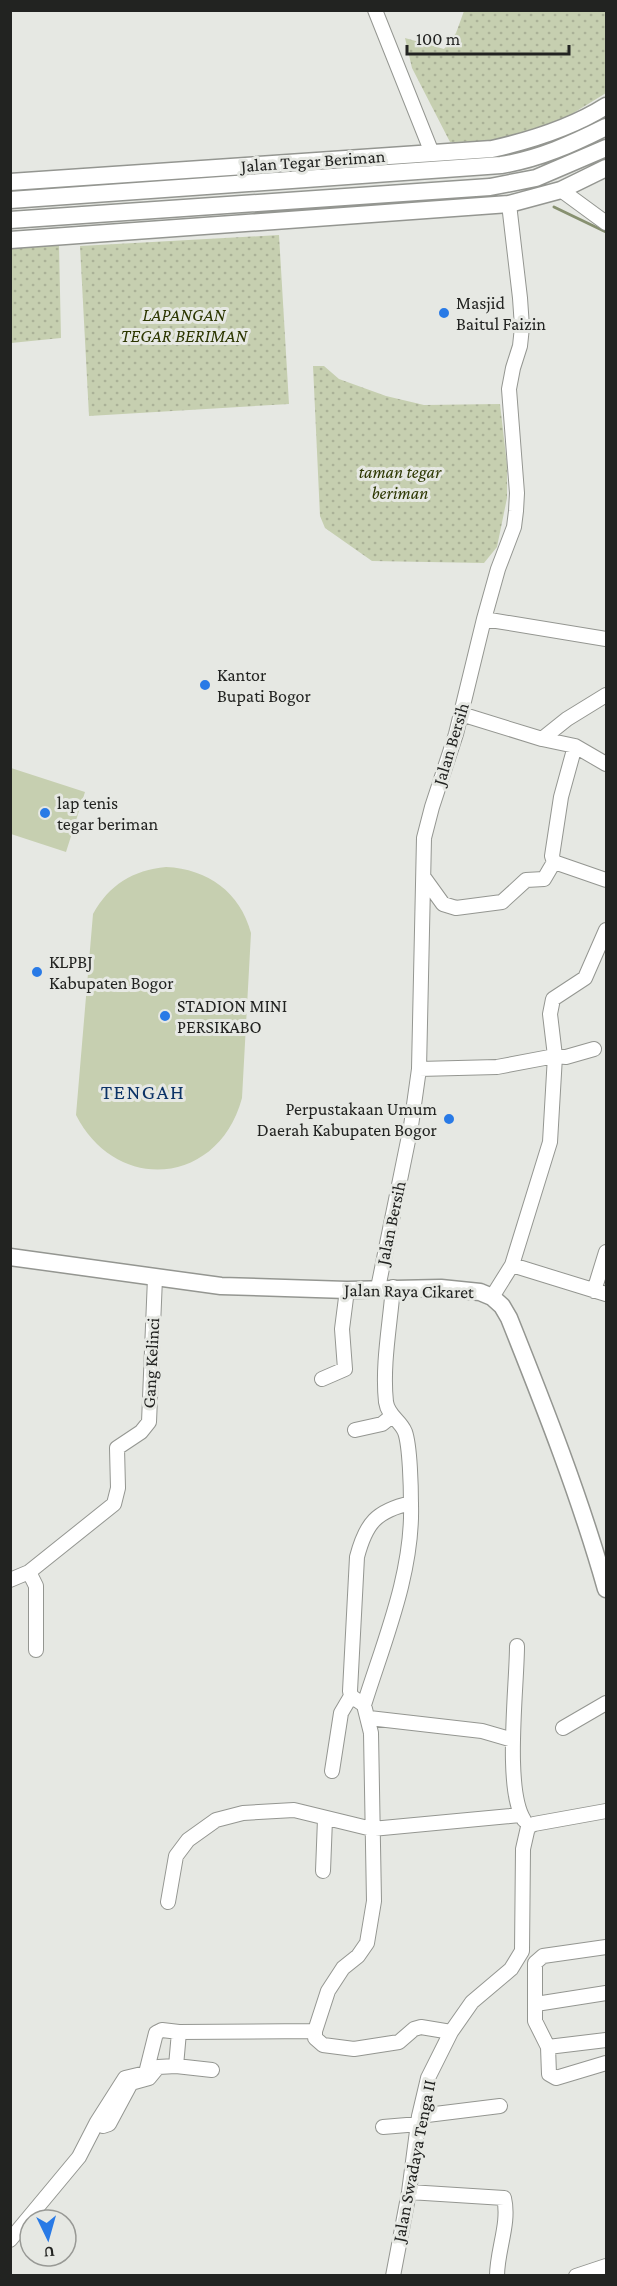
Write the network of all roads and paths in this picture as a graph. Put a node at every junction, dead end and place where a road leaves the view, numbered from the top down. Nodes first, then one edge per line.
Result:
1 (379, 15) edge
2 (606, 106) edge
3 (606, 127) edge
4 (606, 148) edge
5 (432, 153) junction
6 (606, 168) edge
7 (10, 182) edge
8 (561, 190) junction
9 (10, 200) edge
10 (509, 204) junction
11 (10, 219) edge
12 (606, 223) edge
13 (10, 240) edge
14 (484, 619) junction
15 (606, 639) edge
16 (606, 695) edge
17 (461, 714) junction
18 (537, 737) junction
19 (575, 746) junction
20 (606, 764) edge
21 (554, 862) junction
22 (425, 879) junction
23 (606, 880) edge
24 (606, 930) edge
25 (594, 1049) dead end
26 (555, 1056) junction
27 (419, 1069) junction
28 (606, 1252) edge
29 (10, 1257) edge
30 (512, 1265) junction
31 (155, 1278) junction
32 (385, 1288) junction
33 (347, 1290) junction
34 (600, 1292) edge
35 (492, 1297) junction
36 (322, 1379) dead end
37 (392, 1416) junction
38 (356, 1430) dead end
39 (411, 1503) junction
40 (30, 1572) junction
41 (10, 1580) edge
42 (606, 1589) edge
43 (517, 1646) dead end
44 (36, 1650) dead end
45 (351, 1696) junction
46 (606, 1703) edge
47 (367, 1712) junction
48 (563, 1728) dead end
49 (513, 1740) junction
50 (332, 1771) dead end
51 (606, 1811) edge
52 (520, 1815) junction
53 (325, 1819) junction
54 (528, 1827) junction
55 (372, 1829) junction
56 (323, 1871) dead end
57 (168, 1902) dead end
58 (606, 1947) edge
59 (606, 1993) edge
60 (536, 2004) junction
61 (315, 2031) junction
62 (179, 2032) junction
63 (451, 2032) junction
64 (606, 2040) edge
65 (548, 2047) junction
66 (606, 2063) edge
67 (176, 2066) junction
68 (212, 2070) dead end
69 (500, 2106) dead end
70 (419, 2120) junction
71 (97, 2122) junction
72 (383, 2127) dead end
73 (409, 2192) junction
74 (10, 2240) edge
75 (606, 2266) edge
76 (393, 2276) edge
77 (497, 2276) edge
78 (576, 2276) edge

1 - 5 street
2 - 5 main road, Jalan Tegar Beriman
3 - 9 main road, Jalan Tegar Beriman
4 - 11 main road, Jalan Tegar Beriman
5 - 7 main road, Jalan Tegar Beriman
6 - 8 main road
8 - 10 main road
8 - 12 street
10 - 13 main road
10 - 14 street, Jalan Bersih
14 - 15 street
14 - 17 street, Jalan Bersih
16 - 18 street
17 - 18 street
17 - 22 street, Jalan Bersih
18 - 19 street
19 - 20 street
19 - 21 street
21 - 22 street
21 - 23 street
22 - 27 street, Jalan Bersih
24 - 26 street
25 - 26 street
26 - 27 street
26 - 30 street
27 - 32 street, Jalan Bersih
28 - 34 street
29 - 31 main road, Jalan Raya Cikaret
30 - 34 street
30 - 35 street
31 - 33 main road, Jalan Raya Cikaret
31 - 40 street, Gang Kelinci
32 - 33 main road, Jalan Raya Cikaret
32 - 35 main road, Jalan Raya Cikaret
32 - 37 street, Jalan Bersih
33 - 36 street
35 - 42 main road, Jalan Raya Cikaret
37 - 38 street
37 - 39 street, Jalan Bersih
39 - 45 street
39 - 47 street, Jalan Bersih
40 - 41 street, Gang Kelinci
40 - 44 street
43 - 49 street
45 - 47 street
45 - 50 street
46 - 48 street
47 - 49 street
47 - 55 street
49 - 52 street
51 - 54 street
52 - 54 street
52 - 55 street
53 - 55 street
53 - 56 street
53 - 57 street
54 - 63 street, Jalan Swadaya Tenga II
55 - 61 street
58 - 60 street
59 - 60 street
60 - 65 street
61 - 62 street
61 - 63 street
62 - 67 street
62 - 71 street
63 - 70 street, Jalan Swadaya Tenga II
64 - 65 street
65 - 66 street
67 - 68 street
67 - 71 street
69 - 70 street
70 - 72 street
70 - 73 street, Jalan Swadaya Tenga II
71 - 74 street
73 - 76 street, Jalan Swadaya Tenga II
73 - 77 street
75 - 78 street

